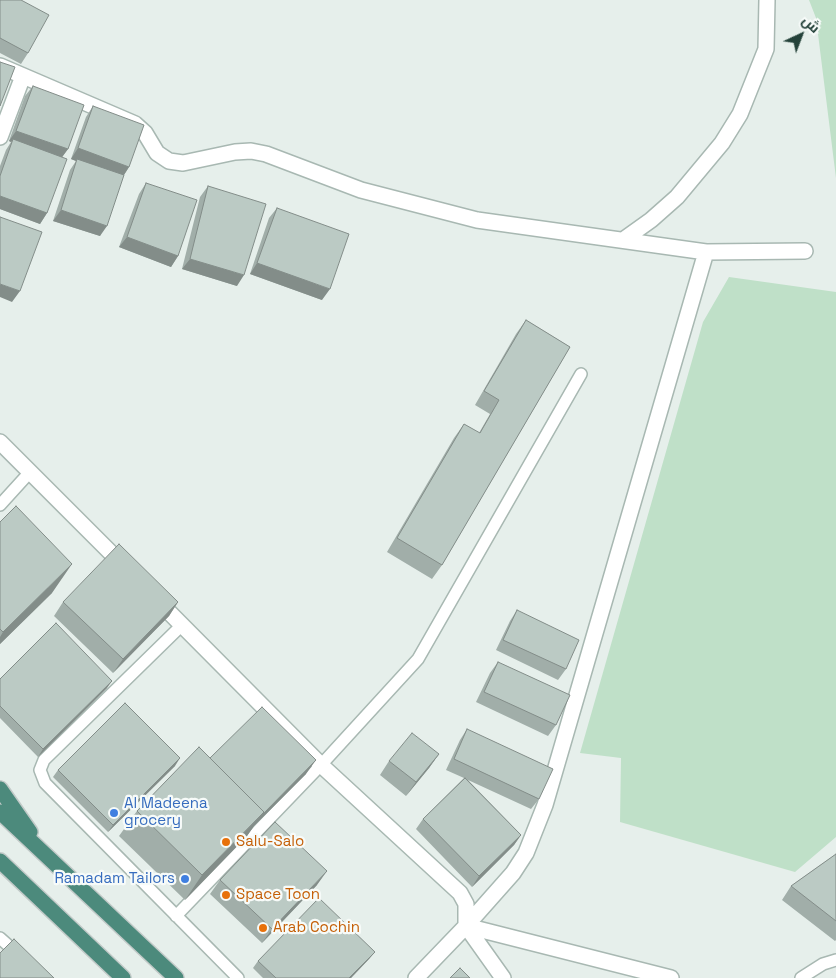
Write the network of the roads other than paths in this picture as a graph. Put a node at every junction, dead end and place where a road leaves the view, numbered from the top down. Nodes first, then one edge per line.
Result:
1 (767, 0) edge
2 (0, 66) edge
3 (22, 76) junction
4 (0, 137) edge
5 (623, 240) junction
6 (805, 251) dead end
7 (706, 252) junction
8 (581, 374) dead end
9 (0, 442) edge
10 (30, 472) junction
11 (0, 505) edge
12 (134, 576) edge
13 (147, 590) edge
14 (182, 625) junction
15 (322, 765) junction
16 (0, 789) edge
17 (0, 812) edge
18 (44, 855) junction
19 (0, 861) edge
20 (0, 872) edge
21 (35, 896) junction
22 (176, 916) junction
23 (466, 926) junction
24 (0, 938) edge
25 (836, 955) edge
26 (836, 960) edge
27 (28, 964) edge
28 (823, 964) junction
29 (123, 978) edge
30 (176, 978) edge
31 (238, 978) edge
32 (416, 978) edge
33 (503, 978) edge
34 (671, 978) edge
35 (801, 978) edge

1 - 5 street
2 - 3 street
3 - 4 street
3 - 5 street
5 - 7 street
6 - 7 street
7 - 23 street
8 - 15 lane
9 - 10 street
10 - 11 lane
10 - 12 street
13 - 14 street
14 - 15 street
14 - 22 lane
15 - 22 lane
15 - 23 street
16 - 18 highway
17 - 18 highway
18 - 30 highway
19 - 21 highway
20 - 21 highway
21 - 29 highway
22 - 31 lane
23 - 32 street
23 - 33 street
23 - 34 street
24 - 27 lane
25 - 28 lane
26 - 28 lane
28 - 35 lane

